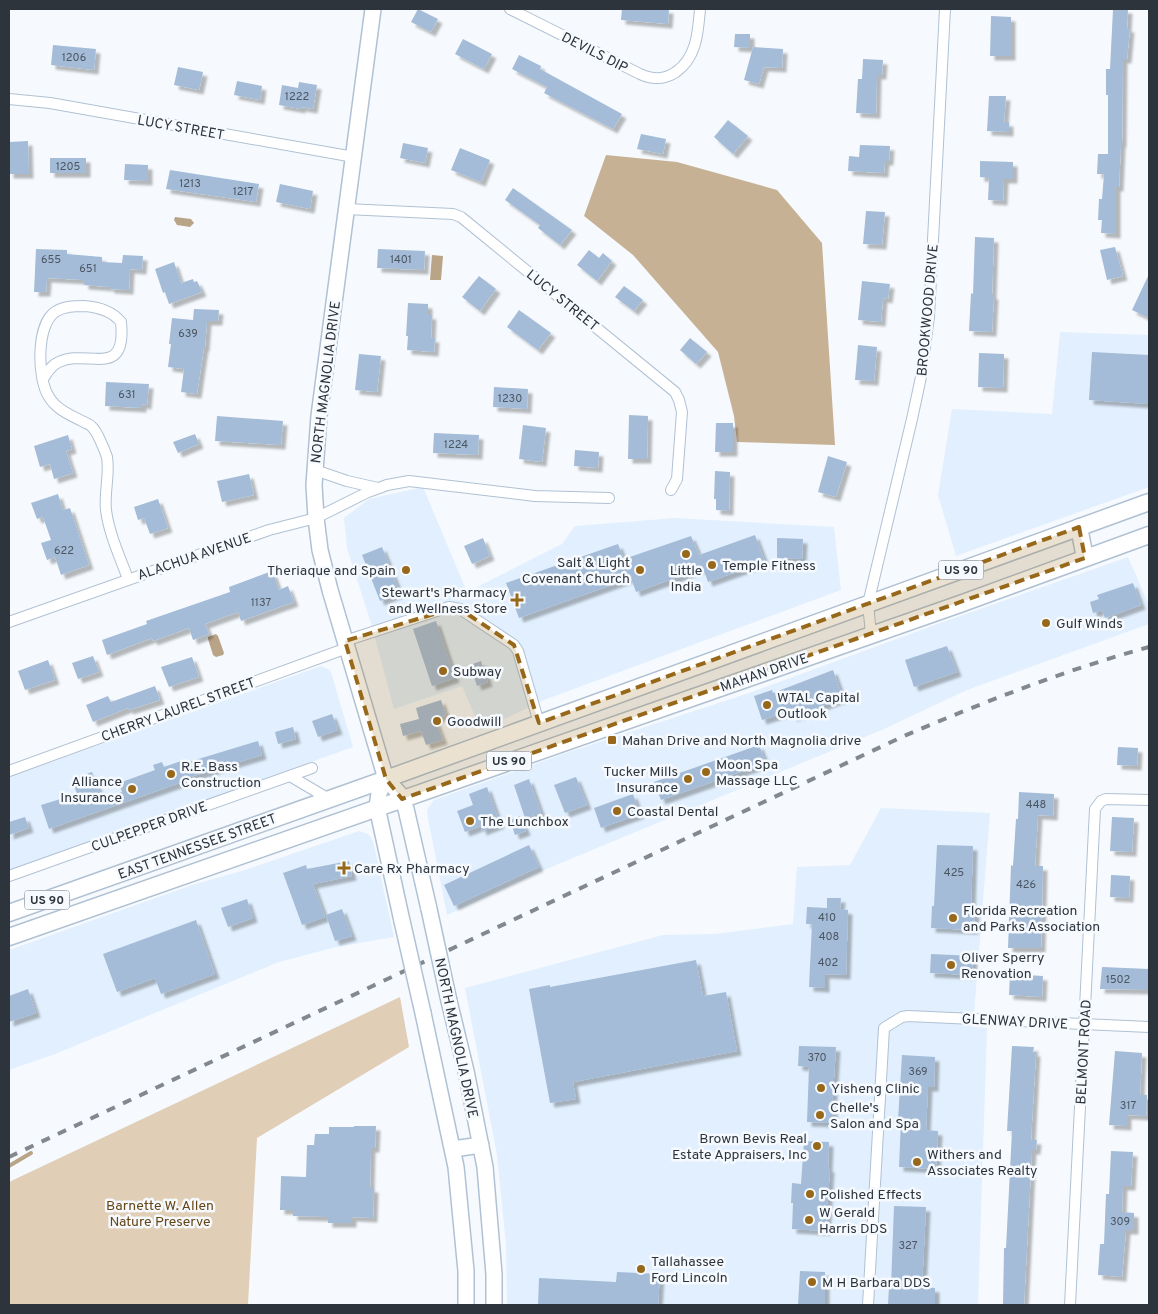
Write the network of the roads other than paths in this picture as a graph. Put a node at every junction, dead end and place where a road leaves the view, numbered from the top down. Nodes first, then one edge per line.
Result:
1 (373, 9) edge
2 (510, 9) edge
3 (700, 9) edge
4 (945, 9) edge
5 (9, 99) edge
6 (354, 157) junction
7 (346, 209) junction
8 (43, 379) junction
9 (315, 470) junction
10 (378, 488) junction
11 (671, 490) dead end
12 (609, 498) dead end
13 (1149, 502) edge
14 (316, 518) junction
15 (1079, 527) junction
16 (1149, 535) edge
17 (1085, 558) junction
18 (128, 579) junction
19 (868, 604) junction
20 (9, 622) edge
21 (871, 634) junction
22 (346, 645) junction
23 (712, 661) junction
24 (721, 687) junction
25 (539, 723) junction
26 (312, 768) dead end
27 (9, 770) edge
28 (290, 776) junction
29 (386, 779) junction
30 (329, 799) junction
31 (402, 799) junction
32 (1149, 800) edge
33 (377, 807) junction
34 (9, 876) edge
35 (86, 886) junction
36 (9, 913) edge
37 (68, 916) junction
38 (9, 937) edge
39 (1084, 1024) junction
40 (1149, 1027) edge
41 (481, 1145) junction
42 (453, 1149) junction
43 (466, 1305) edge
44 (494, 1305) edge
45 (868, 1305) edge
46 (1070, 1305) edge

1 - 6 main road, NORTH MAGNOLIA DRIVE
2 - 3 street, DEVILS DIP
4 - 19 street, BROOKWOOD DRIVE
5 - 6 street, LUCY STREET
6 - 7 main road, NORTH MAGNOLIA DRIVE
7 - 9 main road, NORTH MAGNOLIA DRIVE
7 - 11 street, LUCY STREET
8 - 8 street
8 - 18 street
9 - 10 street, ALACHUA AVENUE
9 - 14 main road, NORTH MAGNOLIA DRIVE
10 - 12 street, ALACHUA AVENUE
10 - 14 street, ALACHUA AVENUE
13 - 15 main road, MAHAN DRIVE / US 90
14 - 18 street, ALACHUA AVENUE
14 - 22 main road, NORTH MAGNOLIA DRIVE
15 - 17 main road
15 - 19 main road, MAHAN DRIVE / US 90
16 - 17 main road, MAHAN DRIVE / US 90
17 - 21 main road, MAHAN DRIVE / US 90
18 - 20 street, ALACHUA AVENUE
19 - 21 street, BROOKWOOD DRIVE
19 - 23 main road, MAHAN DRIVE / US 90
21 - 24 main road, MAHAN DRIVE / US 90
22 - 25 street, CHERRY LAUREL STREET
22 - 27 street, CHERRY LAUREL STREET
22 - 29 main road, NORTH MAGNOLIA DRIVE
23 - 24 main road
23 - 25 main road, MAHAN DRIVE / US 90
24 - 31 main road, MAHAN DRIVE / US 90
25 - 29 main road, MAHAN DRIVE / US 90
26 - 28 street, CULPEPPER DRIVE
28 - 30 street
28 - 34 street, CULPEPPER DRIVE
29 - 30 main road, EAST TENNESSEE STREET / US 90
29 - 31 main road, NORTH MAGNOLIA DRIVE
29 - 33 main road, NORTH MAGNOLIA DRIVE
30 - 35 main road, EAST TENNESSEE STREET / US 90
31 - 33 main road, MAHAN DRIVE / US 90
31 - 41 main road, NORTH MAGNOLIA DRIVE, bridge
32 - 39 street, BELMONT ROAD
33 - 37 main road, EAST TENNESSEE STREET / US 90
33 - 42 main road, NORTH MAGNOLIA DRIVE, bridge
35 - 36 main road, EAST TENNESSEE STREET / US 90
35 - 37 main road
37 - 38 main road, EAST TENNESSEE STREET / US 90
39 - 40 street, GLENWAY DRIVE
39 - 45 street, GLENWAY DRIVE
39 - 46 street, BELMONT ROAD
41 - 42 main road
41 - 44 main road, NORTH MAGNOLIA DRIVE
42 - 43 main road, NORTH MAGNOLIA DRIVE

